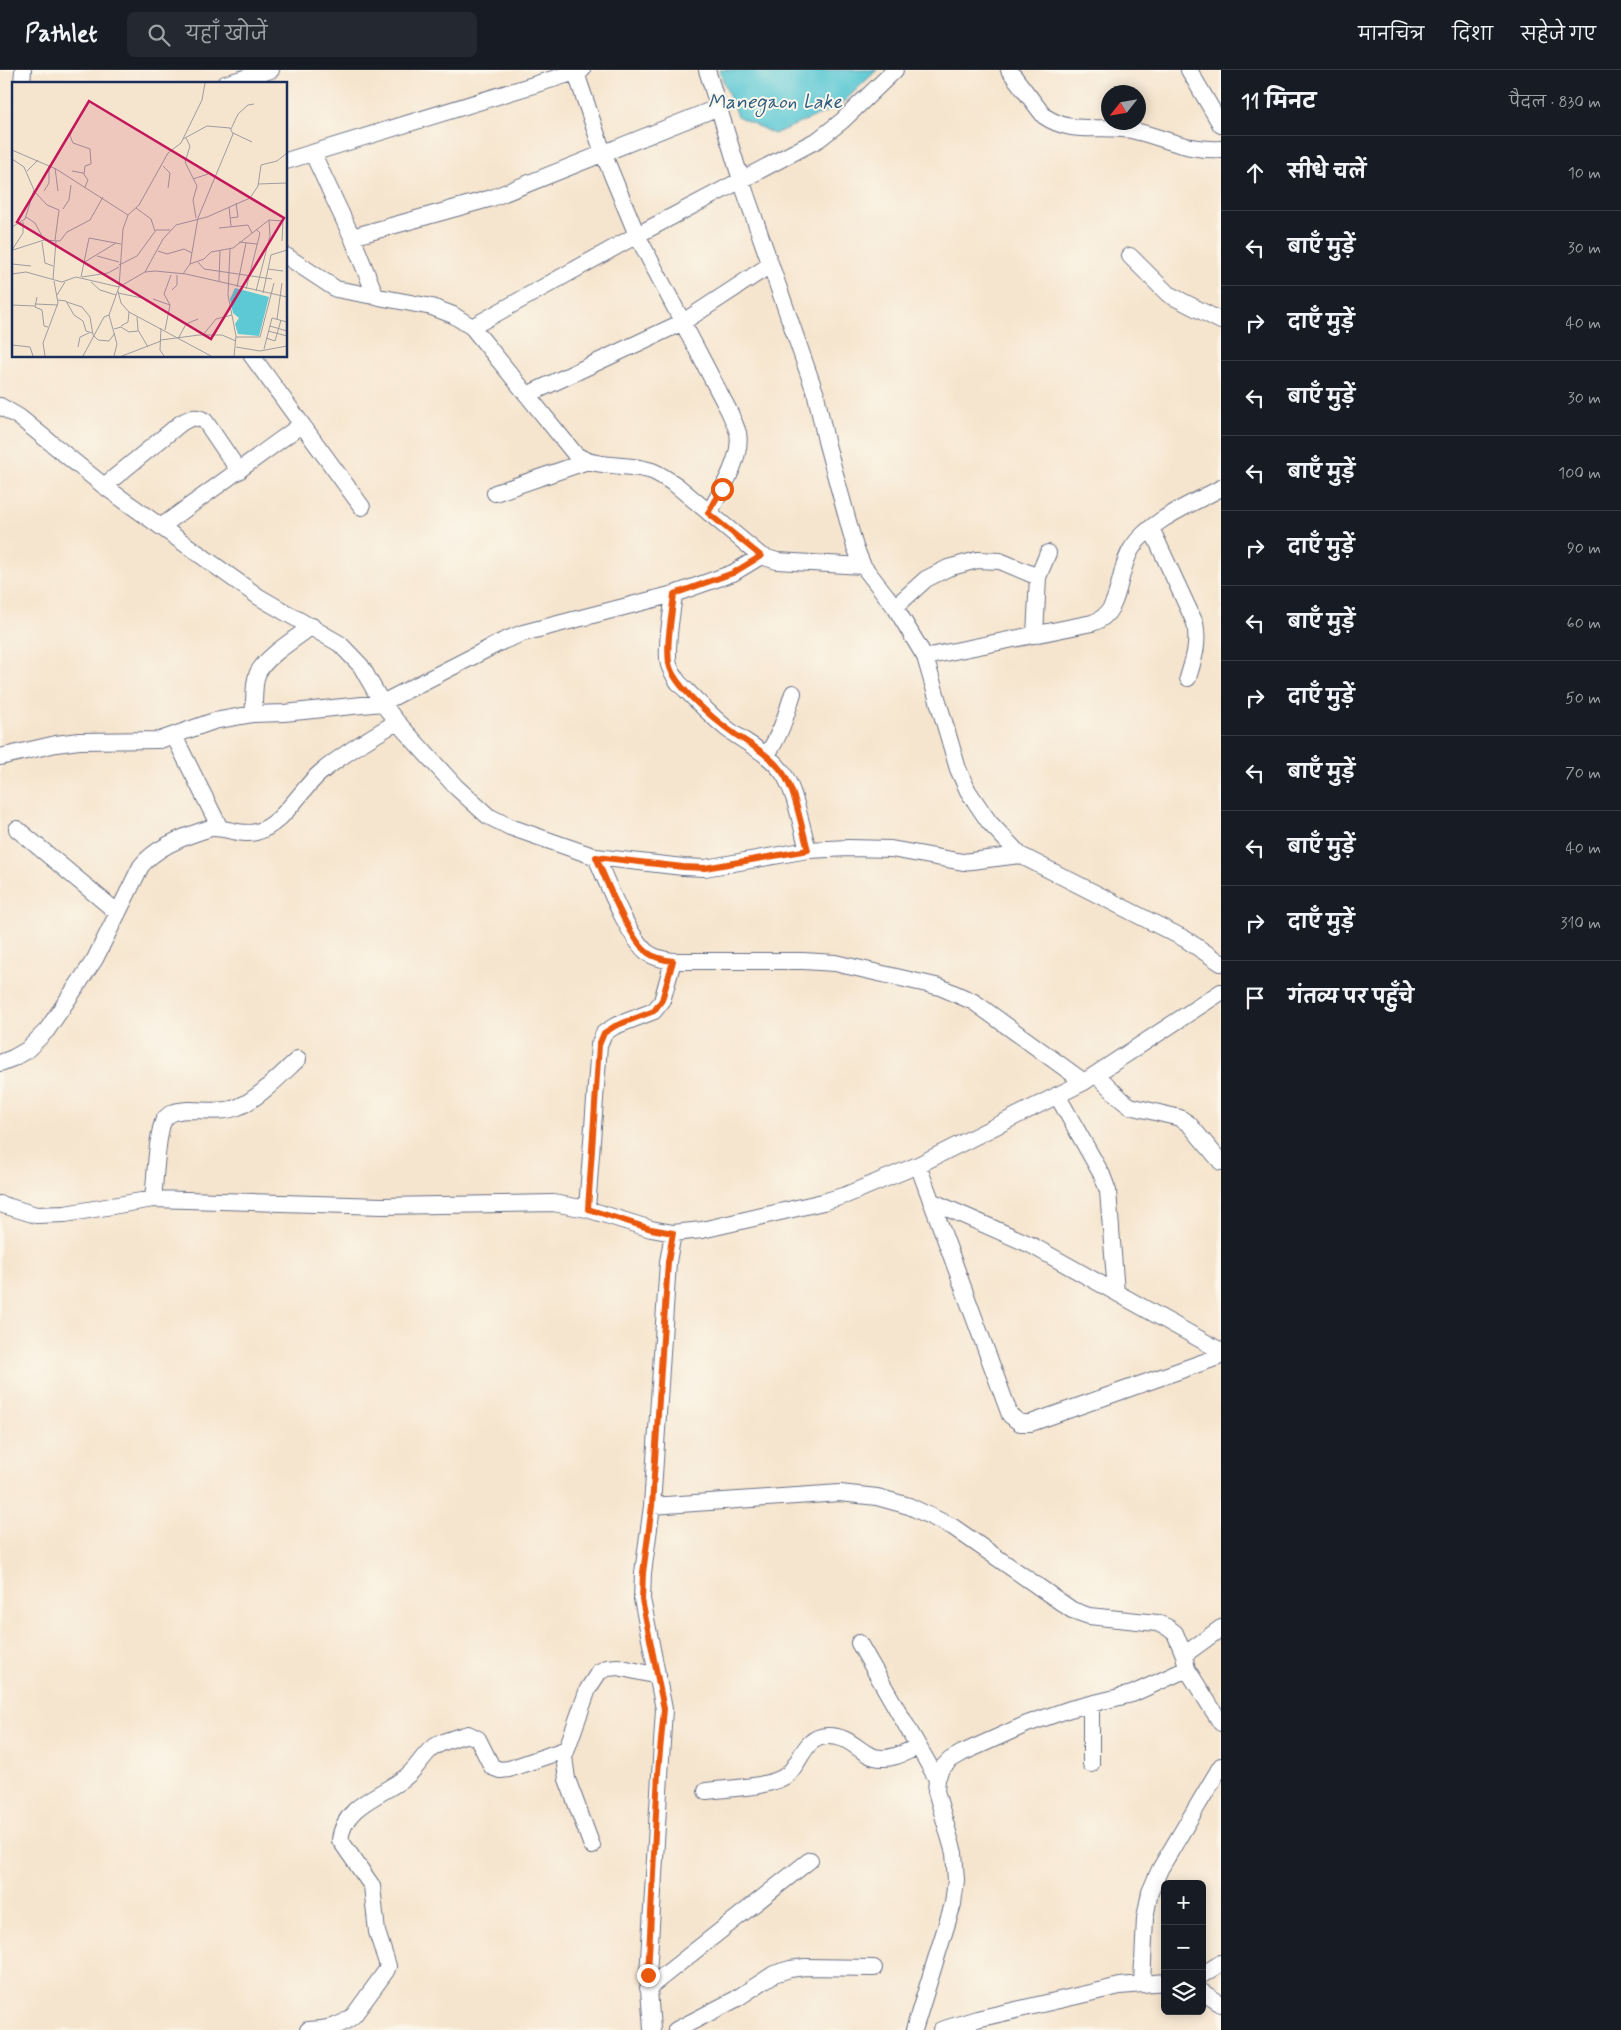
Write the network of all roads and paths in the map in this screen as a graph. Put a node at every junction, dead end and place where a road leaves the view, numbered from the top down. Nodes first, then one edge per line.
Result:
1 (271, 70) edge
2 (707, 70) edge
3 (895, 70) edge
4 (1009, 70) edge
5 (1189, 70) edge
6 (578, 71) edge
7 (232, 82) edge
8 (719, 107) junction
9 (1221, 126) edge
10 (1221, 149) edge
11 (603, 153) junction
12 (313, 154) junction
13 (288, 160) edge
14 (741, 180) junction
15 (637, 235) junction
16 (352, 237) junction
17 (1130, 256) dead end
18 (288, 257) edge
19 (770, 265) junction
20 (376, 297) junction
21 (1221, 321) edge
22 (683, 322) junction
23 (472, 327) junction
24 (253, 358) edge
25 (527, 394) junction
26 (0, 406) edge
27 (301, 425) junction
28 (588, 461) junction
29 (239, 471) junction
30 (104, 486) junction
31 (1221, 488) edge
32 (495, 493) dead end
33 (362, 507) dead end
34 (708, 513) junction
35 (162, 526) junction
36 (1151, 528) junction
37 (1048, 554) dead end
38 (761, 556) junction
39 (863, 566) junction
40 (1038, 577) junction
41 (674, 594) junction
42 (896, 607) junction
43 (312, 626) junction
44 (1035, 634) junction
45 (925, 657) junction
46 (1188, 678) dead end
47 (793, 693) dead end
48 (382, 703) junction
49 (254, 714) junction
50 (397, 722) junction
51 (174, 736) junction
52 (766, 756) junction
53 (0, 757) edge
54 (220, 828) junction
55 (17, 829) dead end
56 (808, 850) junction
57 (1020, 855) junction
58 (596, 857) junction
59 (118, 913) junction
60 (673, 961) junction
61 (1221, 963) edge
62 (1221, 992) edge
63 (298, 1059) dead end
64 (0, 1063) edge
65 (1090, 1078) junction
66 (1058, 1095) junction
67 (1221, 1162) edge
68 (918, 1165) junction
69 (153, 1200) junction
70 (931, 1201) junction
71 (0, 1204) edge
72 (588, 1209) junction
73 (673, 1233) junction
74 (1116, 1292) junction
75 (1221, 1351) edge
76 (1221, 1356) edge
77 (652, 1506) junction
78 (1221, 1628) edge
79 (859, 1643) dead end
80 (1186, 1662) junction
81 (658, 1676) junction
82 (1091, 1704) junction
83 (1221, 1723) edge
84 (918, 1747) junction
85 (566, 1749) junction
86 (1091, 1764) dead end
87 (1221, 1766) edge
88 (937, 1779) junction
89 (706, 1791) dead end
90 (592, 1846) dead end
91 (810, 1860) dead end
92 (1221, 1963) edge
93 (874, 1968) dead end
94 (1206, 1972) edge
95 (1161, 1982) edge
96 (1142, 1983) junction
97 (648, 1988) junction
98 (1206, 1995) edge
99 (1221, 2004) edge
100 (308, 2030) edge
101 (652, 2030) edge
102 (676, 2030) edge
103 (914, 2030) edge
104 (941, 2030) edge

1 - 7 street
2 - 8 street
3 - 14 street
4 - 10 street
5 - 9 street
6 - 11 street
6 - 12 street
8 - 11 street
8 - 14 street
11 - 15 street
11 - 16 street
12 - 13 street
12 - 16 street
14 - 15 street
14 - 19 street
15 - 22 street
15 - 23 street
16 - 20 street
17 - 21 street
18 - 20 street
19 - 22 street
19 - 39 street
20 - 23 street
22 - 25 street
22 - 34 street
23 - 25 street
24 - 27 street
25 - 28 street
26 - 30 street
27 - 29 street
27 - 33 street
28 - 32 street
28 - 34 street
29 - 30 street
29 - 35 street
30 - 35 street
31 - 36 street
34 - 38 street
35 - 43 street
36 - 44 street
36 - 46 street
37 - 40 street
38 - 39 street
38 - 41 street
39 - 42 street
40 - 42 street
40 - 44 street
41 - 48 street
41 - 52 street
42 - 45 street
43 - 48 street
43 - 49 street
44 - 45 street
45 - 57 street
47 - 52 street
48 - 49 street
48 - 50 street
49 - 51 street
50 - 54 street
50 - 58 street
51 - 53 street
51 - 54 street
52 - 56 street
54 - 59 street
55 - 59 street
56 - 57 street
56 - 58 street
57 - 61 street
58 - 60 street
59 - 64 street
60 - 65 street
60 - 72 street
62 - 65 street
63 - 69 street
65 - 66 street
65 - 67 street
66 - 68 street
66 - 74 street
68 - 70 street
68 - 73 street
69 - 71 street
69 - 72 street
70 - 74 street
70 - 76 street
72 - 73 street
73 - 77 street
74 - 75 street
77 - 80 street
77 - 81 street
78 - 80 street
79 - 84 street
80 - 82 street
80 - 83 street
81 - 85 street
81 - 97 street
82 - 86 street
82 - 88 street
84 - 88 street
84 - 89 street
85 - 90 street
85 - 100 street
87 - 96 street
88 - 103 street
91 - 97 street
92 - 94 street
93 - 102 street
95 - 96 street
96 - 104 street
97 - 101 street
98 - 99 street

